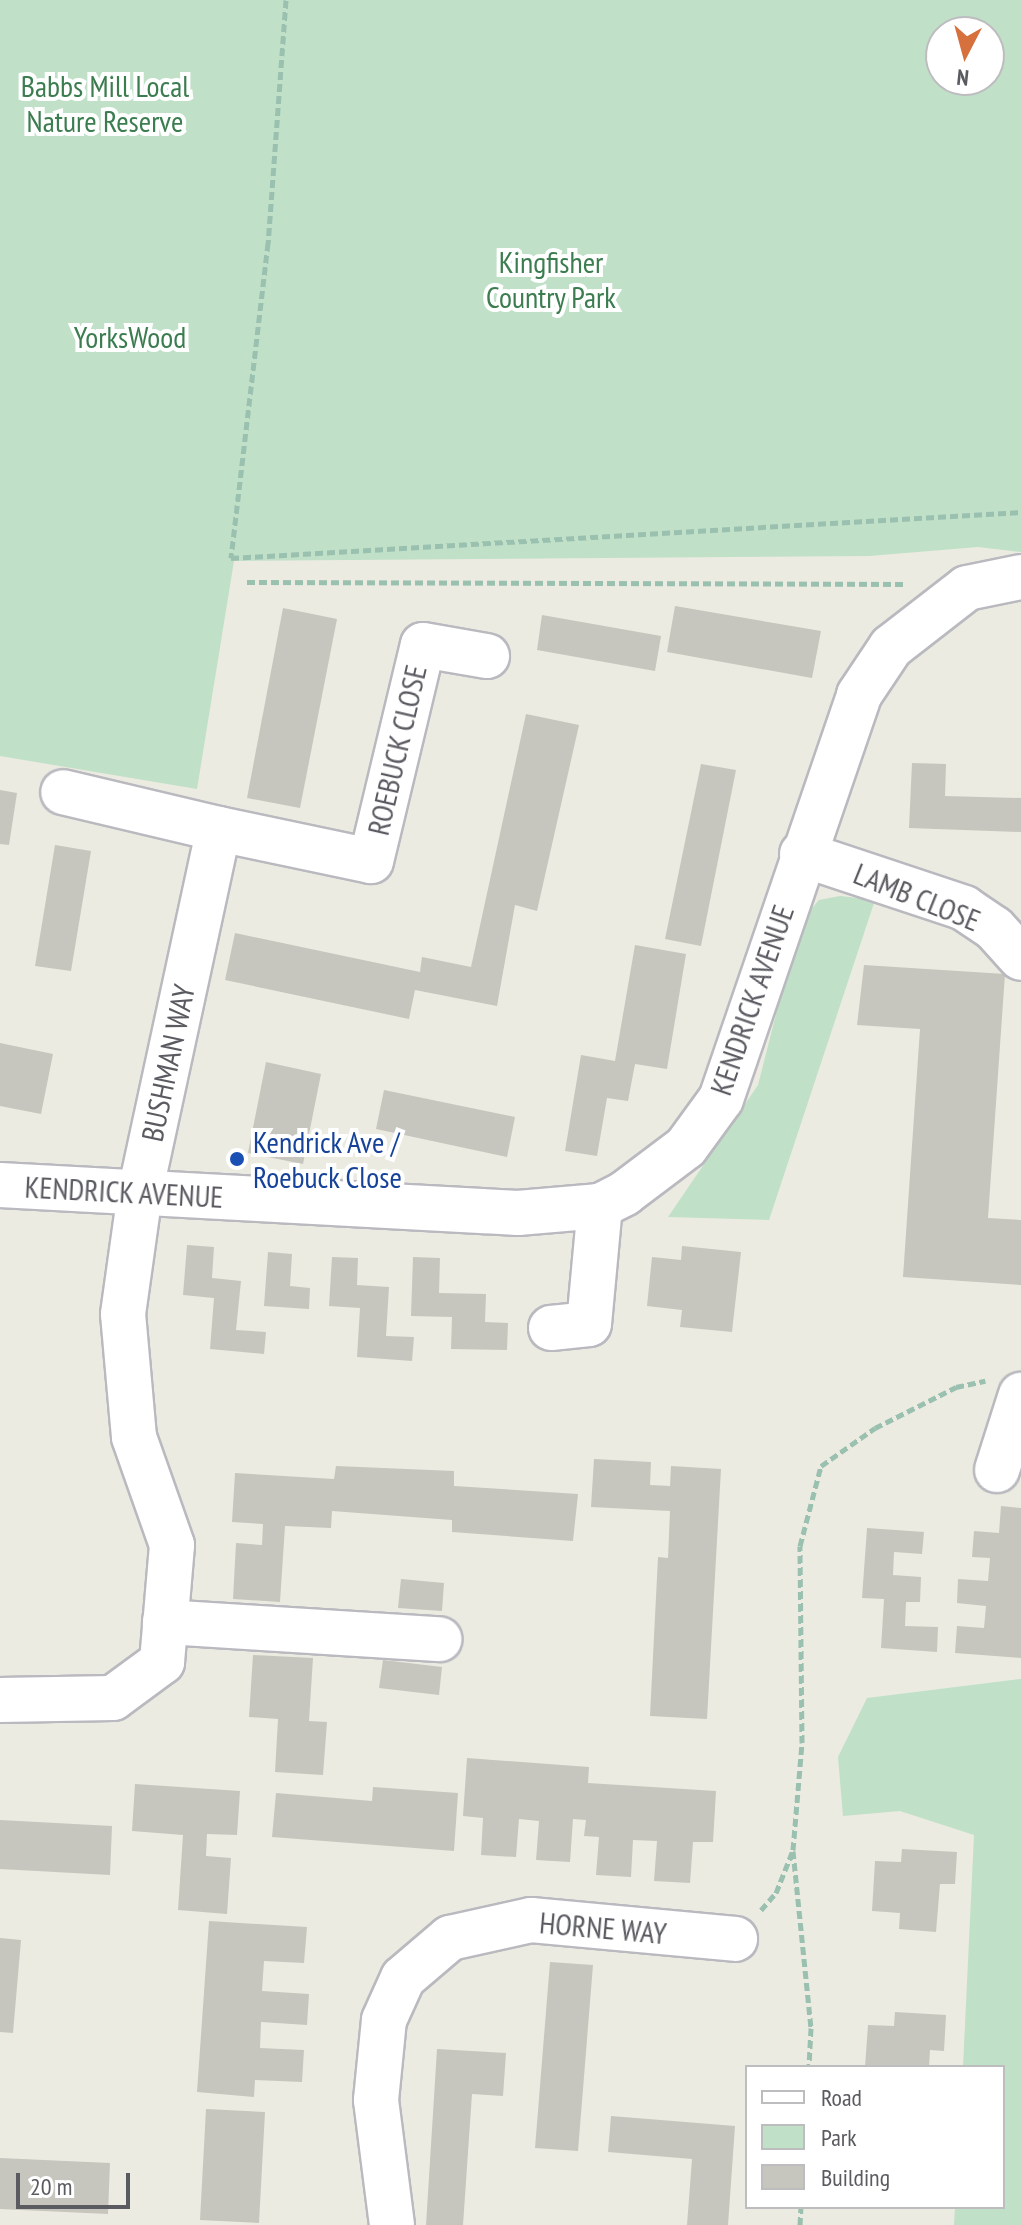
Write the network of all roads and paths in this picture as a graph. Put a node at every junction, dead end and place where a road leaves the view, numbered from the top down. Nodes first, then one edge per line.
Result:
1 (286, 0) edge
2 (1021, 512) edge
3 (1021, 577) edge
4 (247, 582) dead end
5 (967, 588) junction
6 (487, 656) dead end
7 (63, 792) dead end
8 (219, 829) junction
9 (802, 854) junction
10 (1021, 958) edge
11 (0, 1185) edge
12 (140, 1193) junction
13 (600, 1206) junction
14 (551, 1328) dead end
15 (1008, 1387) edge
16 (997, 1470) dead end
17 (165, 1622) junction
18 (439, 1639) dead end
19 (0, 1700) edge
20 (793, 1850) junction
21 (735, 1939) joint
22 (809, 2065) edge
23 (392, 2225) edge

1 - 2 path
3 - 5 street, KENDRICK AVENUE
4 - 5 path
5 - 9 street, KENDRICK AVENUE
6 - 8 street, ROEBUCK CLOSE
7 - 8 street
8 - 12 street, BUSHMAN WAY
9 - 10 street, LAMB CLOSE
9 - 13 street, KENDRICK AVENUE
11 - 12 street, KENDRICK AVENUE
12 - 13 street, KENDRICK AVENUE
12 - 17 street, BUSHMAN WAY
13 - 14 street
15 - 16 street
15 - 20 path
17 - 18 street
17 - 19 street, BUSHMAN WAY
20 - 21 path
20 - 22 path
21 - 23 street, HORNE WAY

